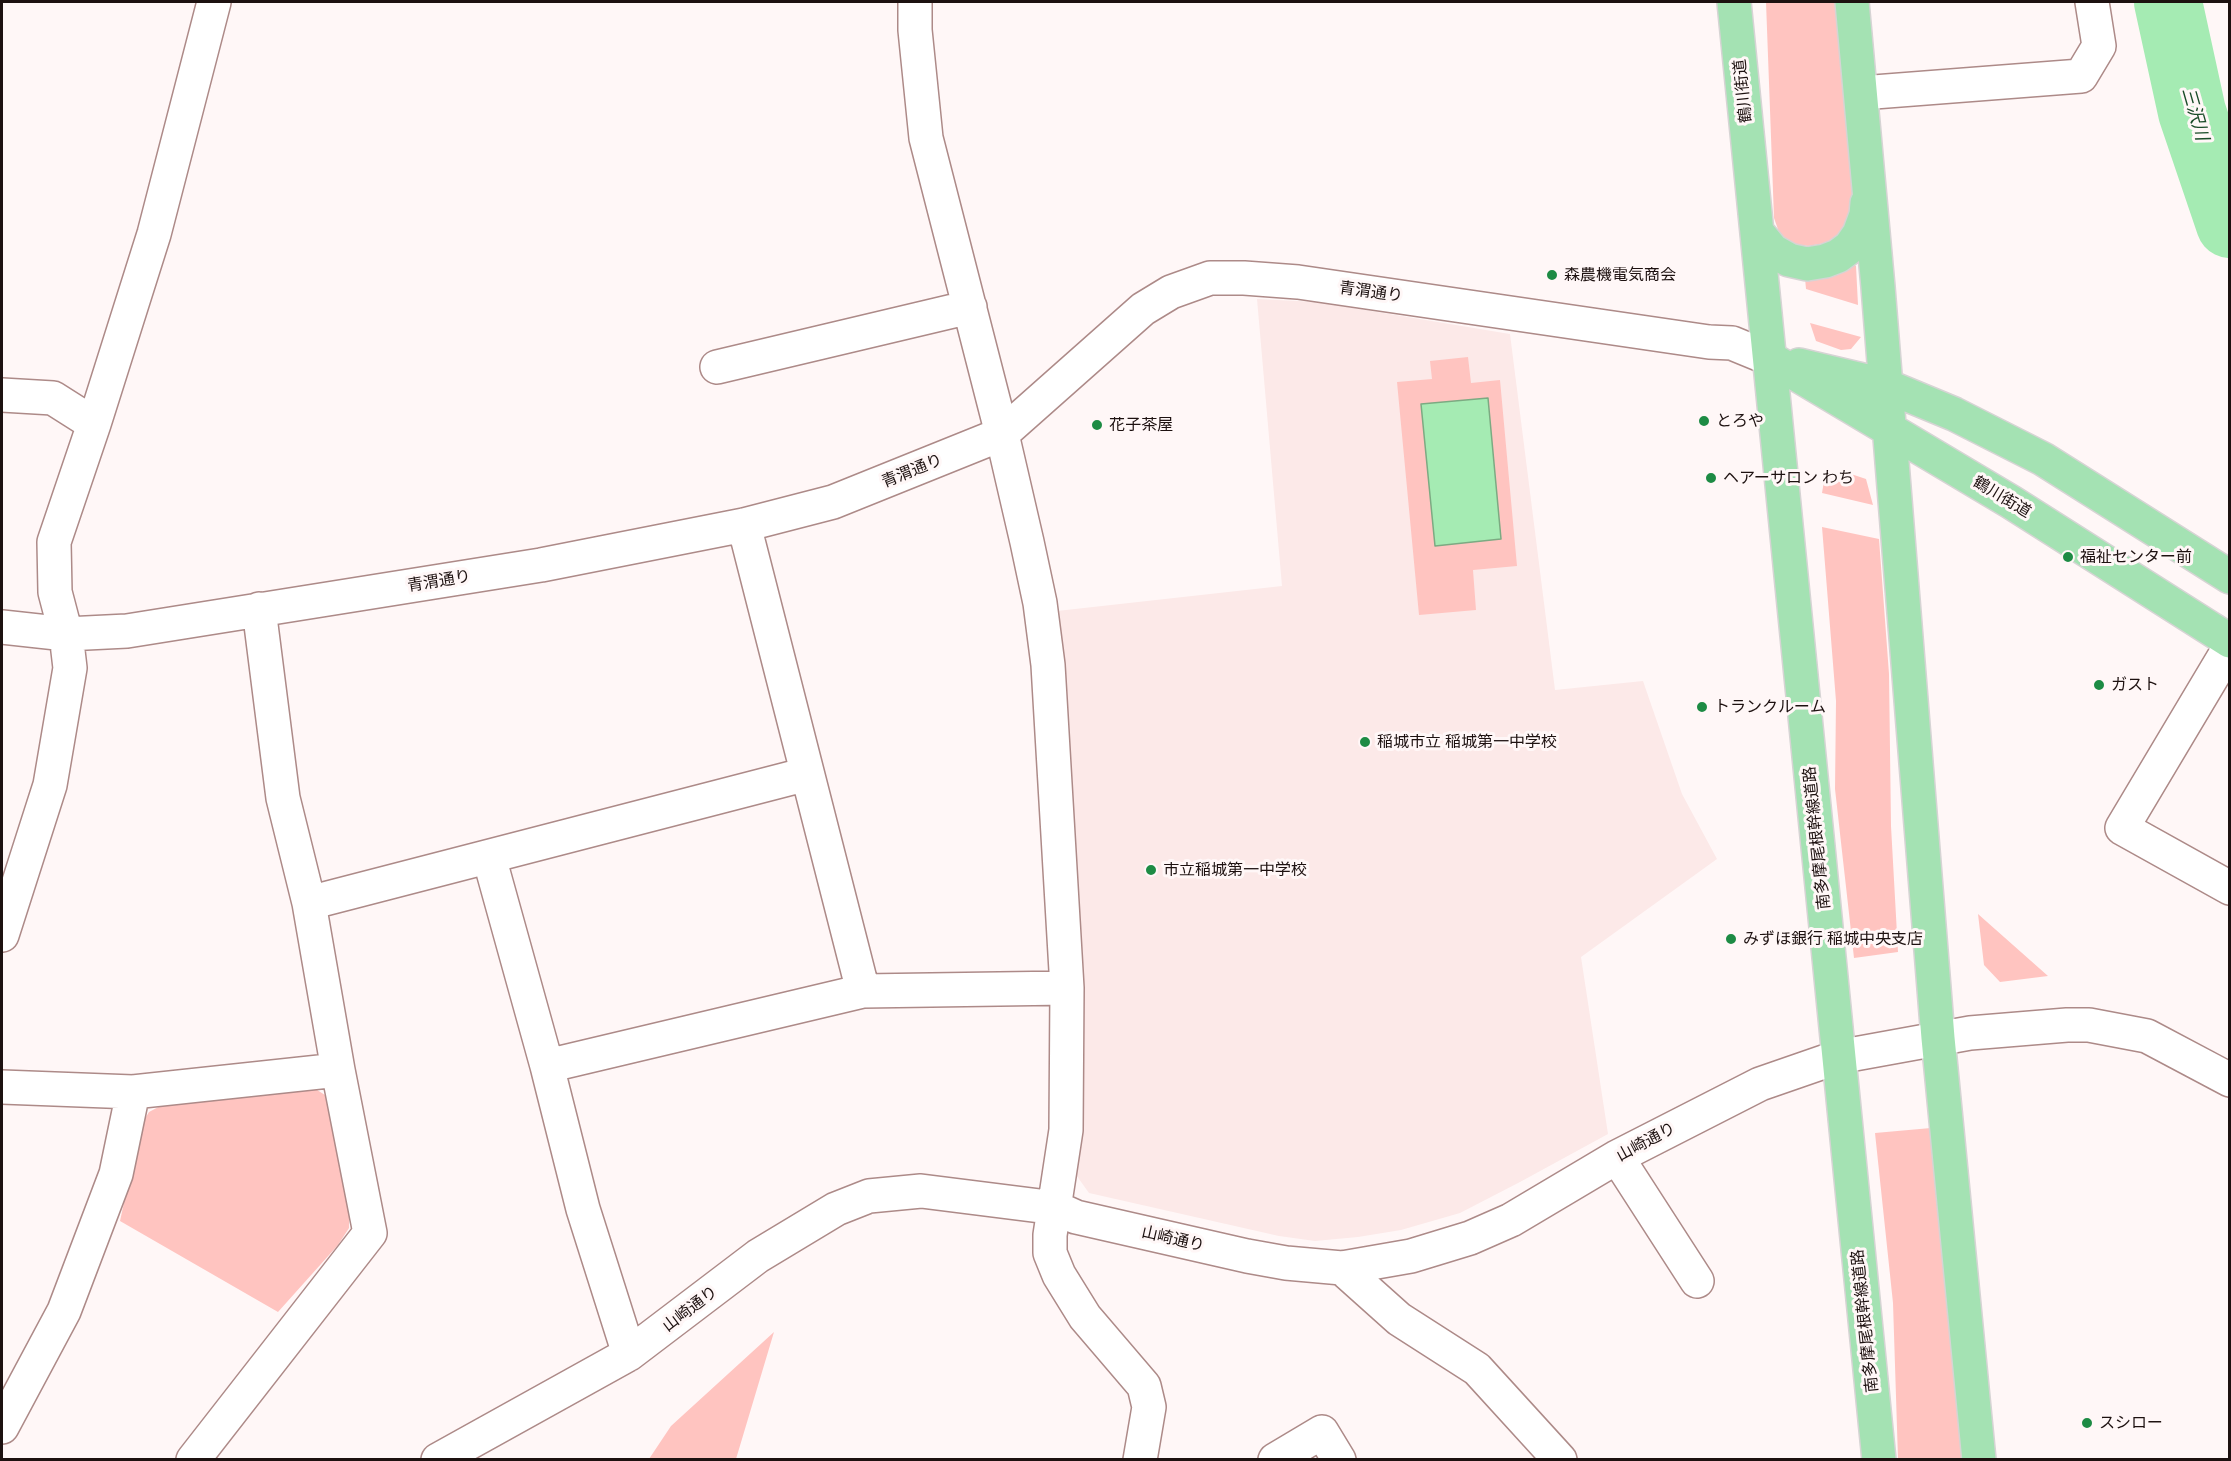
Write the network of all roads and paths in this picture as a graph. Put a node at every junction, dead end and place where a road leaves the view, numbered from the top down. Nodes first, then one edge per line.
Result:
1 (214, 2) edge
2 (915, 2) edge
3 (1734, 2) edge
4 (1852, 2) edge
5 (2092, 2) edge
6 (1861, 93) junction
7 (1869, 183) junction
8 (1758, 233) junction
9 (970, 307) junction
10 (1771, 359) junction
11 (717, 367) dead end
12 (1884, 385) junction
13 (2, 395) edge
14 (94, 424) junction
15 (1888, 430) junction
16 (1002, 434) junction
17 (744, 525) junction
18 (2229, 577) edge
19 (258, 609) junction
20 (2, 627) edge
21 (66, 634) junction
22 (2229, 641) edge
23 (2229, 647) edge
24 (807, 774) junction
25 (489, 857) junction
26 (2229, 888) edge
27 (309, 903) junction
28 (2, 935) edge
29 (1067, 988) junction
30 (862, 991) junction
31 (1938, 1038) junction
32 (1838, 1057) junction
33 (547, 1066) junction
34 (338, 1070) junction
35 (2229, 1080) edge
36 (2, 1087) edge
37 (133, 1092) junction
38 (1617, 1157) junction
39 (1056, 1208) junction
40 (1342, 1268) junction
41 (1697, 1281) dead end
42 (629, 1354) junction
43 (2, 1427) edge
44 (193, 1460) edge
45 (438, 1460) edge
46 (1140, 1460) edge
47 (1275, 1460) edge
48 (1339, 1460) edge
49 (1560, 1460) edge
50 (1879, 1460) edge
51 (1980, 1460) edge

1 - 14 street
2 - 9 street
3 - 8 main road, 鶴川街道
4 - 6 main road
5 - 6 street
6 - 7 main road
7 - 8 main road
7 - 12 main road
8 - 10 main road, 鶴川街道
9 - 11 street
9 - 16 street
10 - 12 main road
10 - 15 main road, 鶴川街道
10 - 16 street, 青渭通り
10 - 32 main road, 南多摩尾根幹線道路
12 - 15 main road
12 - 18 main road
13 - 14 street
14 - 21 street
15 - 22 main road, 鶴川街道
15 - 31 main road
16 - 17 street, 青渭通り
16 - 29 street
17 - 19 street, 青渭通り
17 - 24 street
19 - 21 street, 青渭通り
19 - 27 street
20 - 21 street, 青渭通り
21 - 28 street
23 - 26 street
24 - 25 street
24 - 30 street
25 - 27 street
25 - 33 street
27 - 34 street
29 - 30 street
29 - 39 street
30 - 33 street
31 - 32 street, 山崎通り
31 - 35 street, 山崎通り
31 - 51 main road
32 - 38 street, 山崎通り
32 - 50 main road, 南多摩尾根幹線道路
33 - 42 street
34 - 37 street
34 - 44 street
36 - 37 street
37 - 43 street
38 - 40 street, 山崎通り
38 - 41 street
39 - 40 street, 山崎通り
39 - 42 street, 山崎通り
39 - 46 street
40 - 49 street
42 - 45 street, 山崎通り
47 - 48 street

